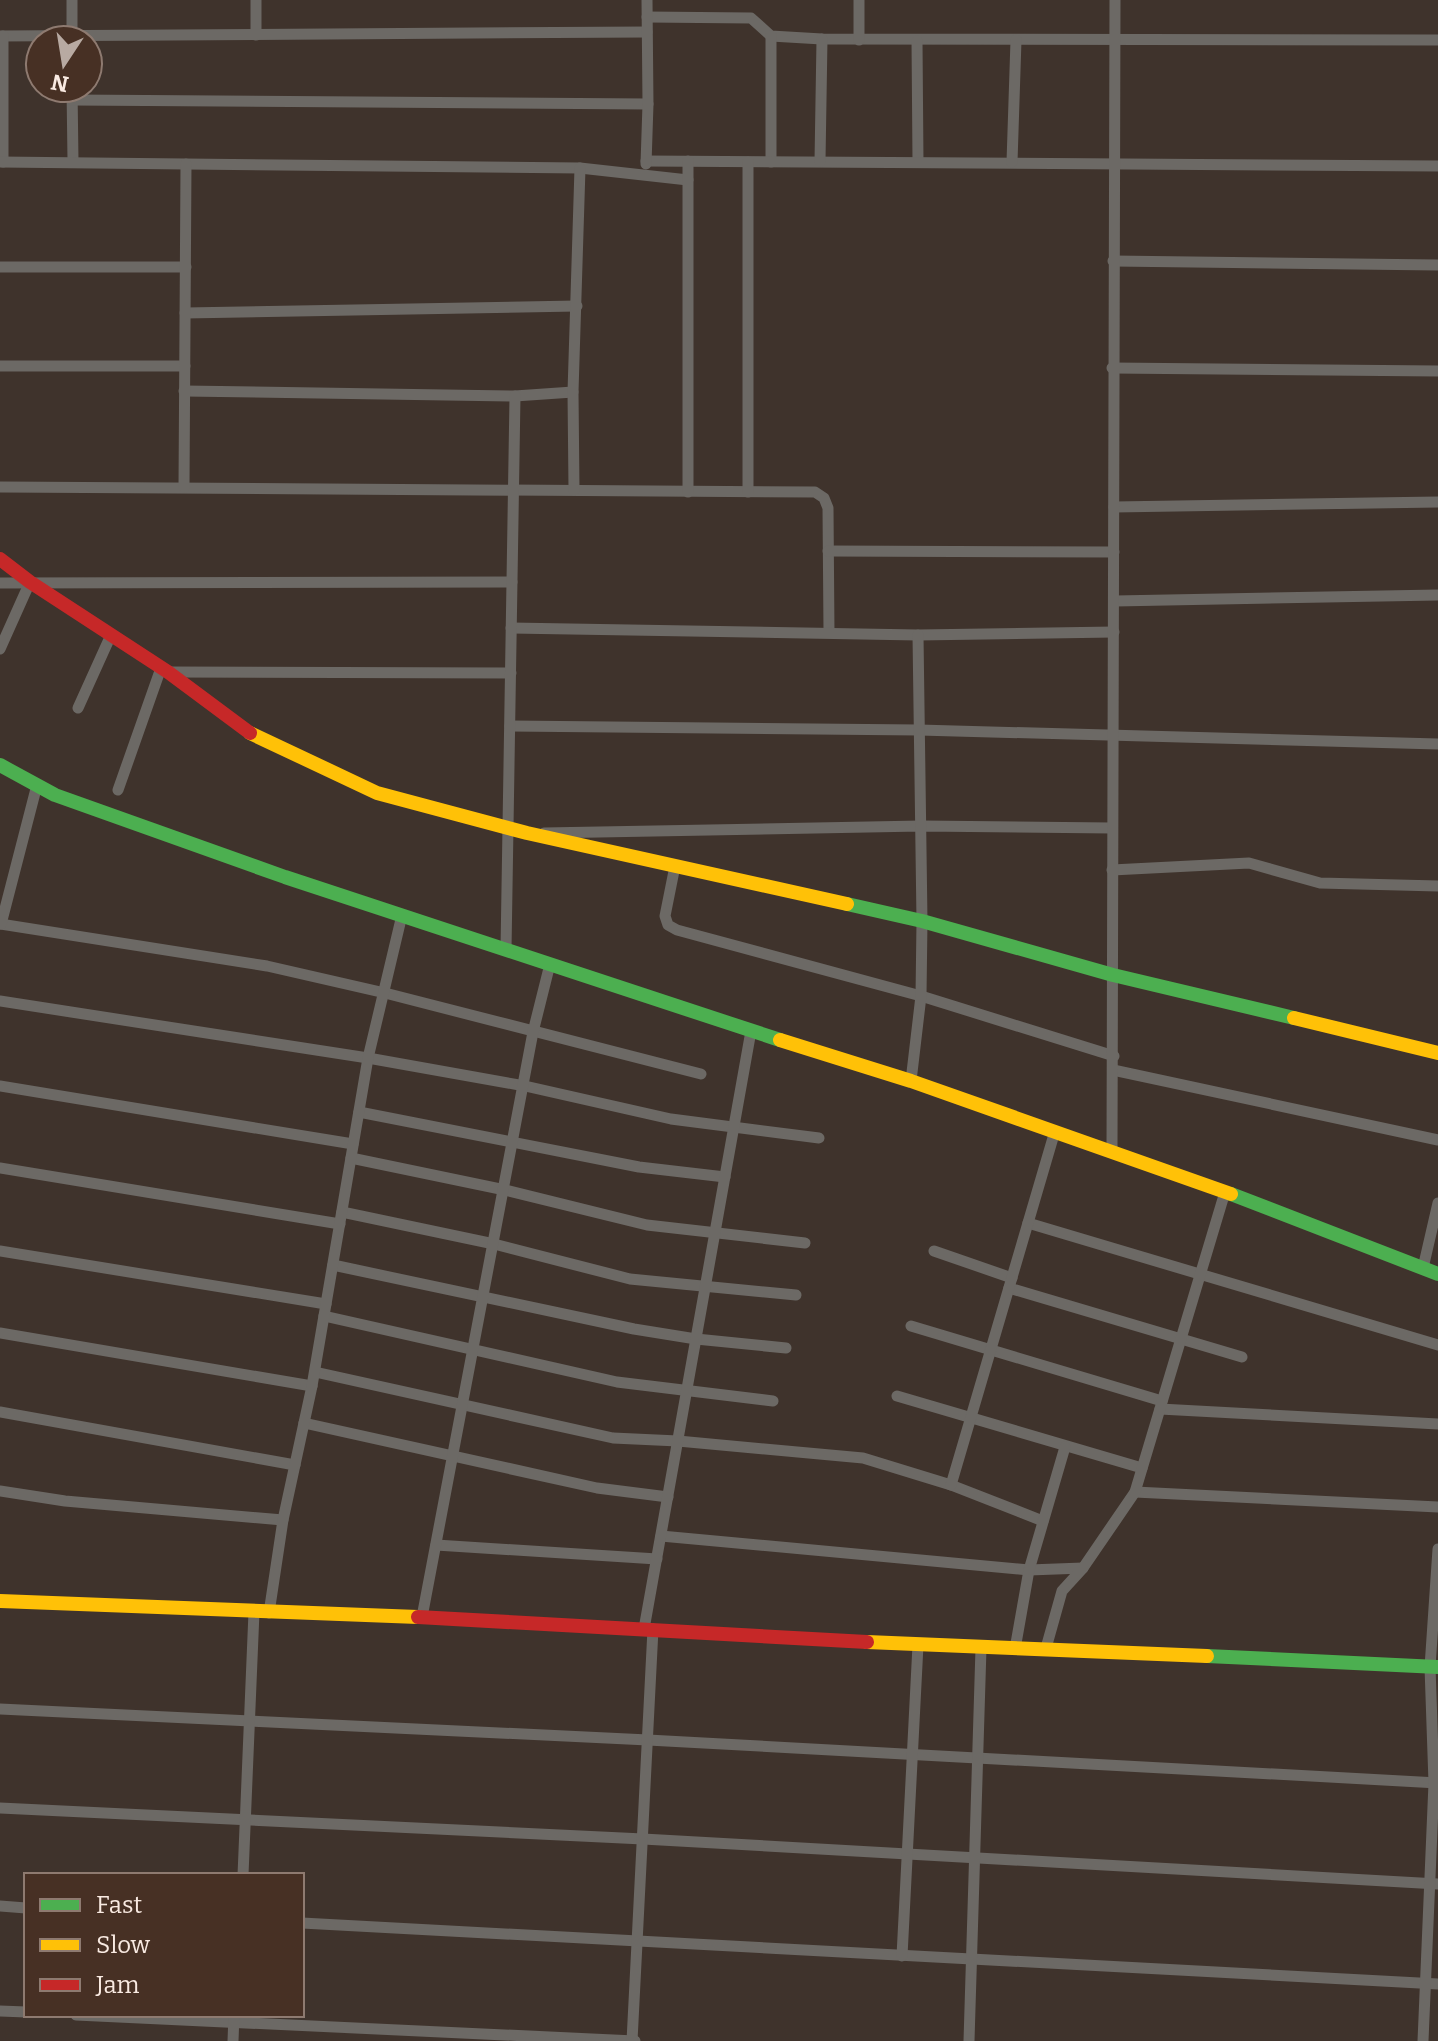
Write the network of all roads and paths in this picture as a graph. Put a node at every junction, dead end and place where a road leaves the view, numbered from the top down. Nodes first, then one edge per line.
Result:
1 (72, 0) edge
2 (256, 0) edge
3 (647, 0) edge
4 (859, 0) edge
5 (1115, 0) edge
6 (647, 17) junction
7 (72, 24) edge
8 (647, 32) junction
9 (256, 35) junction
10 (2, 36) edge
11 (771, 36) junction
12 (24, 37) edge
13 (104, 37) edge
14 (822, 39) junction
15 (1114, 39) junction
16 (859, 40) junction
17 (1016, 40) junction
18 (1438, 40) edge
19 (917, 41) junction
20 (104, 95) edge
21 (2, 102) edge
22 (72, 104) edge
23 (648, 104) junction
24 (73, 161) junction
25 (688, 161) junction
26 (820, 161) junction
27 (2, 162) edge
28 (748, 162) junction
29 (771, 162) junction
30 (918, 162) junction
31 (1012, 162) junction
32 (1113, 163) junction
33 (186, 164) junction
34 (1438, 166) edge
35 (646, 167) junction
36 (580, 168) junction
37 (688, 180) junction
38 (1113, 261) junction
39 (1438, 265) edge
40 (0, 267) edge
41 (186, 267) junction
42 (577, 306) junction
43 (185, 313) junction
44 (0, 366) edge
45 (185, 366) junction
46 (1112, 368) junction
47 (1438, 371) edge
48 (184, 391) junction
49 (573, 392) junction
50 (515, 396) junction
51 (0, 487) edge
52 (184, 487) junction
53 (513, 489) junction
54 (574, 490) junction
55 (688, 492) junction
56 (748, 492) junction
57 (1438, 502) edge
58 (1114, 507) junction
59 (828, 551) junction
60 (1114, 552) junction
61 (0, 559) edge
62 (30, 582) junction
63 (512, 582) junction
64 (0, 583) edge
65 (1438, 595) edge
66 (1115, 601) junction
67 (511, 628) junction
68 (829, 632) junction
69 (1114, 632) junction
70 (111, 635) junction
71 (918, 635) junction
72 (0, 649) edge
73 (165, 670) junction
74 (511, 673) junction
75 (78, 708) dead end
76 (510, 726) junction
77 (919, 730) junction
78 (1112, 736) junction
79 (1438, 744) edge
80 (0, 765) edge
81 (37, 785) junction
82 (118, 790) dead end
83 (921, 826) junction
84 (1112, 828) junction
85 (508, 829) junction
86 (527, 833) junction
87 (675, 866) junction
88 (1112, 870) junction
89 (1438, 886) edge
90 (402, 915) junction
91 (922, 921) junction
92 (1, 924) edge
93 (506, 950) junction
94 (550, 964) junction
95 (1113, 975) junction
96 (385, 993) junction
97 (921, 996) junction
98 (0, 1001) edge
99 (751, 1031) junction
100 (533, 1032) junction
101 (1438, 1053) edge
102 (1114, 1056) junction
103 (368, 1058) junction
104 (1113, 1070) junction
105 (701, 1074) dead end
106 (911, 1081) junction
107 (0, 1086) edge
108 (525, 1086) junction
109 (359, 1112) junction
110 (734, 1128) junction
111 (1055, 1131) junction
112 (819, 1138) dead end
113 (514, 1140) junction
114 (1438, 1140) edge
115 (353, 1144) junction
116 (1112, 1151) junction
117 (351, 1158) junction
118 (0, 1168) edge
119 (725, 1177) junction
120 (505, 1190) junction
121 (1225, 1192) junction
122 (1438, 1203) edge
123 (342, 1212) junction
124 (1028, 1223) junction
125 (340, 1224) junction
126 (1436, 1226) edge
127 (715, 1231) junction
128 (805, 1243) dead end
129 (494, 1244) junction
130 (0, 1251) edge
131 (934, 1251) dead end
132 (333, 1265) junction
133 (1423, 1268) junction
134 (1201, 1274) junction
135 (1438, 1274) edge
136 (1011, 1283) junction
137 (706, 1285) junction
138 (796, 1295) dead end
139 (484, 1298) junction
140 (325, 1310) junction
141 (911, 1326) dead end
142 (0, 1333) edge
143 (696, 1339) junction
144 (1181, 1340) junction
145 (1438, 1345) edge
146 (786, 1348) dead end
147 (474, 1350) junction
148 (991, 1350) junction
149 (1242, 1357) dead end
150 (315, 1372) junction
151 (312, 1386) junction
152 (687, 1392) junction
153 (897, 1396) dead end
154 (773, 1401) dead end
155 (463, 1405) junction
156 (1161, 1405) junction
157 (0, 1412) edge
158 (970, 1416) junction
159 (304, 1423) junction
160 (1438, 1424) edge
161 (678, 1441) junction
162 (1065, 1447) junction
163 (453, 1457) junction
164 (295, 1465) junction
165 (1142, 1468) junction
166 (951, 1485) junction
167 (0, 1491) edge
168 (1135, 1492) junction
169 (668, 1497) junction
170 (1438, 1507) edge
171 (283, 1520) junction
172 (1043, 1521) junction
173 (661, 1536) junction
174 (436, 1545) junction
175 (1438, 1549) edge
176 (657, 1559) junction
177 (1083, 1568) junction
178 (1029, 1570) junction
179 (0, 1601) edge
180 (261, 1613) junction
181 (422, 1617) junction
182 (649, 1629) junction
183 (918, 1645) junction
184 (981, 1648) junction
185 (1046, 1648) junction
186 (1015, 1649) junction
187 (1434, 1667) edge
188 (0, 1709) edge
189 (248, 1720) junction
190 (648, 1740) junction
191 (912, 1755) junction
192 (977, 1757) junction
193 (1436, 1783) edge
194 (0, 1808) edge
195 (247, 1821) junction
196 (643, 1839) junction
197 (907, 1855) junction
198 (974, 1859) junction
199 (243, 1873) edge
200 (1434, 1884) edge
201 (0, 1906) edge
202 (24, 1908) edge
203 (304, 1923) edge
204 (637, 1943) junction
205 (902, 1956) junction
206 (971, 1959) junction
207 (1432, 1984) edge
208 (0, 2011) edge
209 (24, 2012) edge
210 (155, 2017) edge
211 (234, 2019) edge
212 (233, 2041) edge
213 (633, 2041) edge
214 (969, 2041) edge
215 (1423, 2041) edge

1 - 7 street
2 - 9 street
3 - 6 street
4 - 16 street
5 - 15 street
6 - 8 street
6 - 11 street
8 - 9 street
8 - 23 street
9 - 13 street
10 - 12 street
10 - 21 street
11 - 14 street
11 - 29 street
14 - 16 street
14 - 26 street
15 - 17 street
15 - 18 street
15 - 32 street
16 - 19 street
17 - 19 street
17 - 31 street
19 - 30 street
20 - 23 street
21 - 27 street
22 - 24 street
23 - 35 street
24 - 27 street
24 - 33 street
25 - 28 street
25 - 35 street
25 - 37 street
26 - 29 street
26 - 30 street
28 - 29 street
28 - 56 street
30 - 31 street
31 - 32 street
32 - 34 street
32 - 38 street
33 - 36 street
33 - 41 street
35 - 36 street
35 - 37 street
36 - 42 street
37 - 55 street
38 - 39 street
38 - 46 street
40 - 41 street
41 - 43 street
42 - 43 street
42 - 49 street
43 - 45 street
44 - 45 street
45 - 48 street
46 - 47 street
46 - 58 street
48 - 50 street
48 - 52 street
49 - 50 street
49 - 54 street
50 - 53 street
51 - 52 street
52 - 53 street
53 - 54 street
53 - 63 street
54 - 55 street
55 - 56 street
56 - 59 street
57 - 58 street
58 - 60 street
59 - 60 street
59 - 68 street
60 - 66 street
61 - 62 street
62 - 63 street
62 - 64 street
62 - 70 street
62 - 72 street
63 - 67 street
65 - 66 street
66 - 69 street
67 - 68 street
67 - 74 street
68 - 71 street
69 - 71 street
69 - 78 street
70 - 73 street
70 - 75 street
71 - 77 street
73 - 74 street
73 - 82 street
73 - 85 street
74 - 76 street
76 - 77 street
76 - 85 street
77 - 78 street
77 - 83 street
78 - 79 street
78 - 84 street
80 - 81 street
81 - 90 street
81 - 92 street
83 - 84 street
83 - 86 street
83 - 91 street
84 - 88 street
85 - 86 street
85 - 93 street
86 - 87 street
87 - 91 street
87 - 97 street
88 - 89 street
88 - 95 street
90 - 93 street
90 - 96 street
91 - 95 street
91 - 97 street
92 - 96 street
93 - 94 street
94 - 99 street
94 - 100 street
95 - 101 street
95 - 102 street
96 - 100 street
96 - 103 street
97 - 102 street
97 - 106 street
98 - 103 street
99 - 106 street
99 - 110 street
100 - 105 street
100 - 108 street
102 - 104 street
103 - 108 street
103 - 109 street
104 - 114 street
104 - 116 street
106 - 111 street
107 - 115 street
108 - 110 street
108 - 113 street
109 - 113 street
109 - 115 street
110 - 112 street
110 - 119 street
111 - 116 street
111 - 124 street
113 - 119 street
113 - 120 street
115 - 117 street
116 - 121 street
117 - 120 street
117 - 123 street
118 - 125 street
119 - 127 street
120 - 127 street
120 - 129 street
121 - 133 street
121 - 134 street
122 - 126 street
123 - 125 street
123 - 129 street
124 - 134 street
124 - 136 street
125 - 132 street
126 - 133 street
127 - 128 street
127 - 137 street
129 - 137 street
129 - 139 street
130 - 140 street
131 - 136 street
132 - 139 street
132 - 140 street
133 - 135 street
134 - 144 street
134 - 145 street
136 - 144 street
136 - 148 street
137 - 138 street
137 - 143 street
139 - 143 street
139 - 147 street
140 - 147 street
140 - 150 street
141 - 148 street
142 - 151 street
143 - 146 street
143 - 152 street
144 - 149 street
144 - 156 street
147 - 152 street
147 - 155 street
148 - 156 street
148 - 158 street
150 - 151 street
150 - 155 street
151 - 159 street
152 - 154 street
152 - 161 street
153 - 158 street
155 - 161 street
155 - 163 street
156 - 160 street
156 - 165 street
157 - 164 street
158 - 162 street
158 - 166 street
159 - 163 street
159 - 164 street
161 - 166 street
161 - 169 street
162 - 165 street
162 - 172 street
163 - 169 street
163 - 174 street
164 - 171 street
165 - 168 street
166 - 172 street
167 - 171 street
168 - 170 street
168 - 177 street
169 - 173 street
171 - 180 street
172 - 178 street
173 - 176 street
173 - 178 street
174 - 176 street
174 - 181 street
175 - 187 street
176 - 182 street
177 - 178 street
177 - 185 street
178 - 186 street
179 - 180 street
180 - 181 street
180 - 189 street
181 - 182 street
182 - 183 street
182 - 190 street
183 - 184 street
183 - 191 street
184 - 186 street
184 - 192 street
185 - 186 street
185 - 187 street
187 - 193 street
188 - 189 street
189 - 190 street
189 - 195 street
190 - 191 street
190 - 196 street
191 - 192 street
191 - 197 street
192 - 193 street
192 - 198 street
193 - 200 street
194 - 195 street
195 - 196 street
195 - 199 street
196 - 197 street
196 - 204 street
197 - 198 street
197 - 205 street
198 - 200 street
198 - 206 street
200 - 207 street
201 - 202 street
203 - 204 street
204 - 205 street
204 - 213 street
205 - 206 street
206 - 207 street
206 - 214 street
207 - 215 street
208 - 209 street
210 - 211 street
211 - 212 street
211 - 213 street

